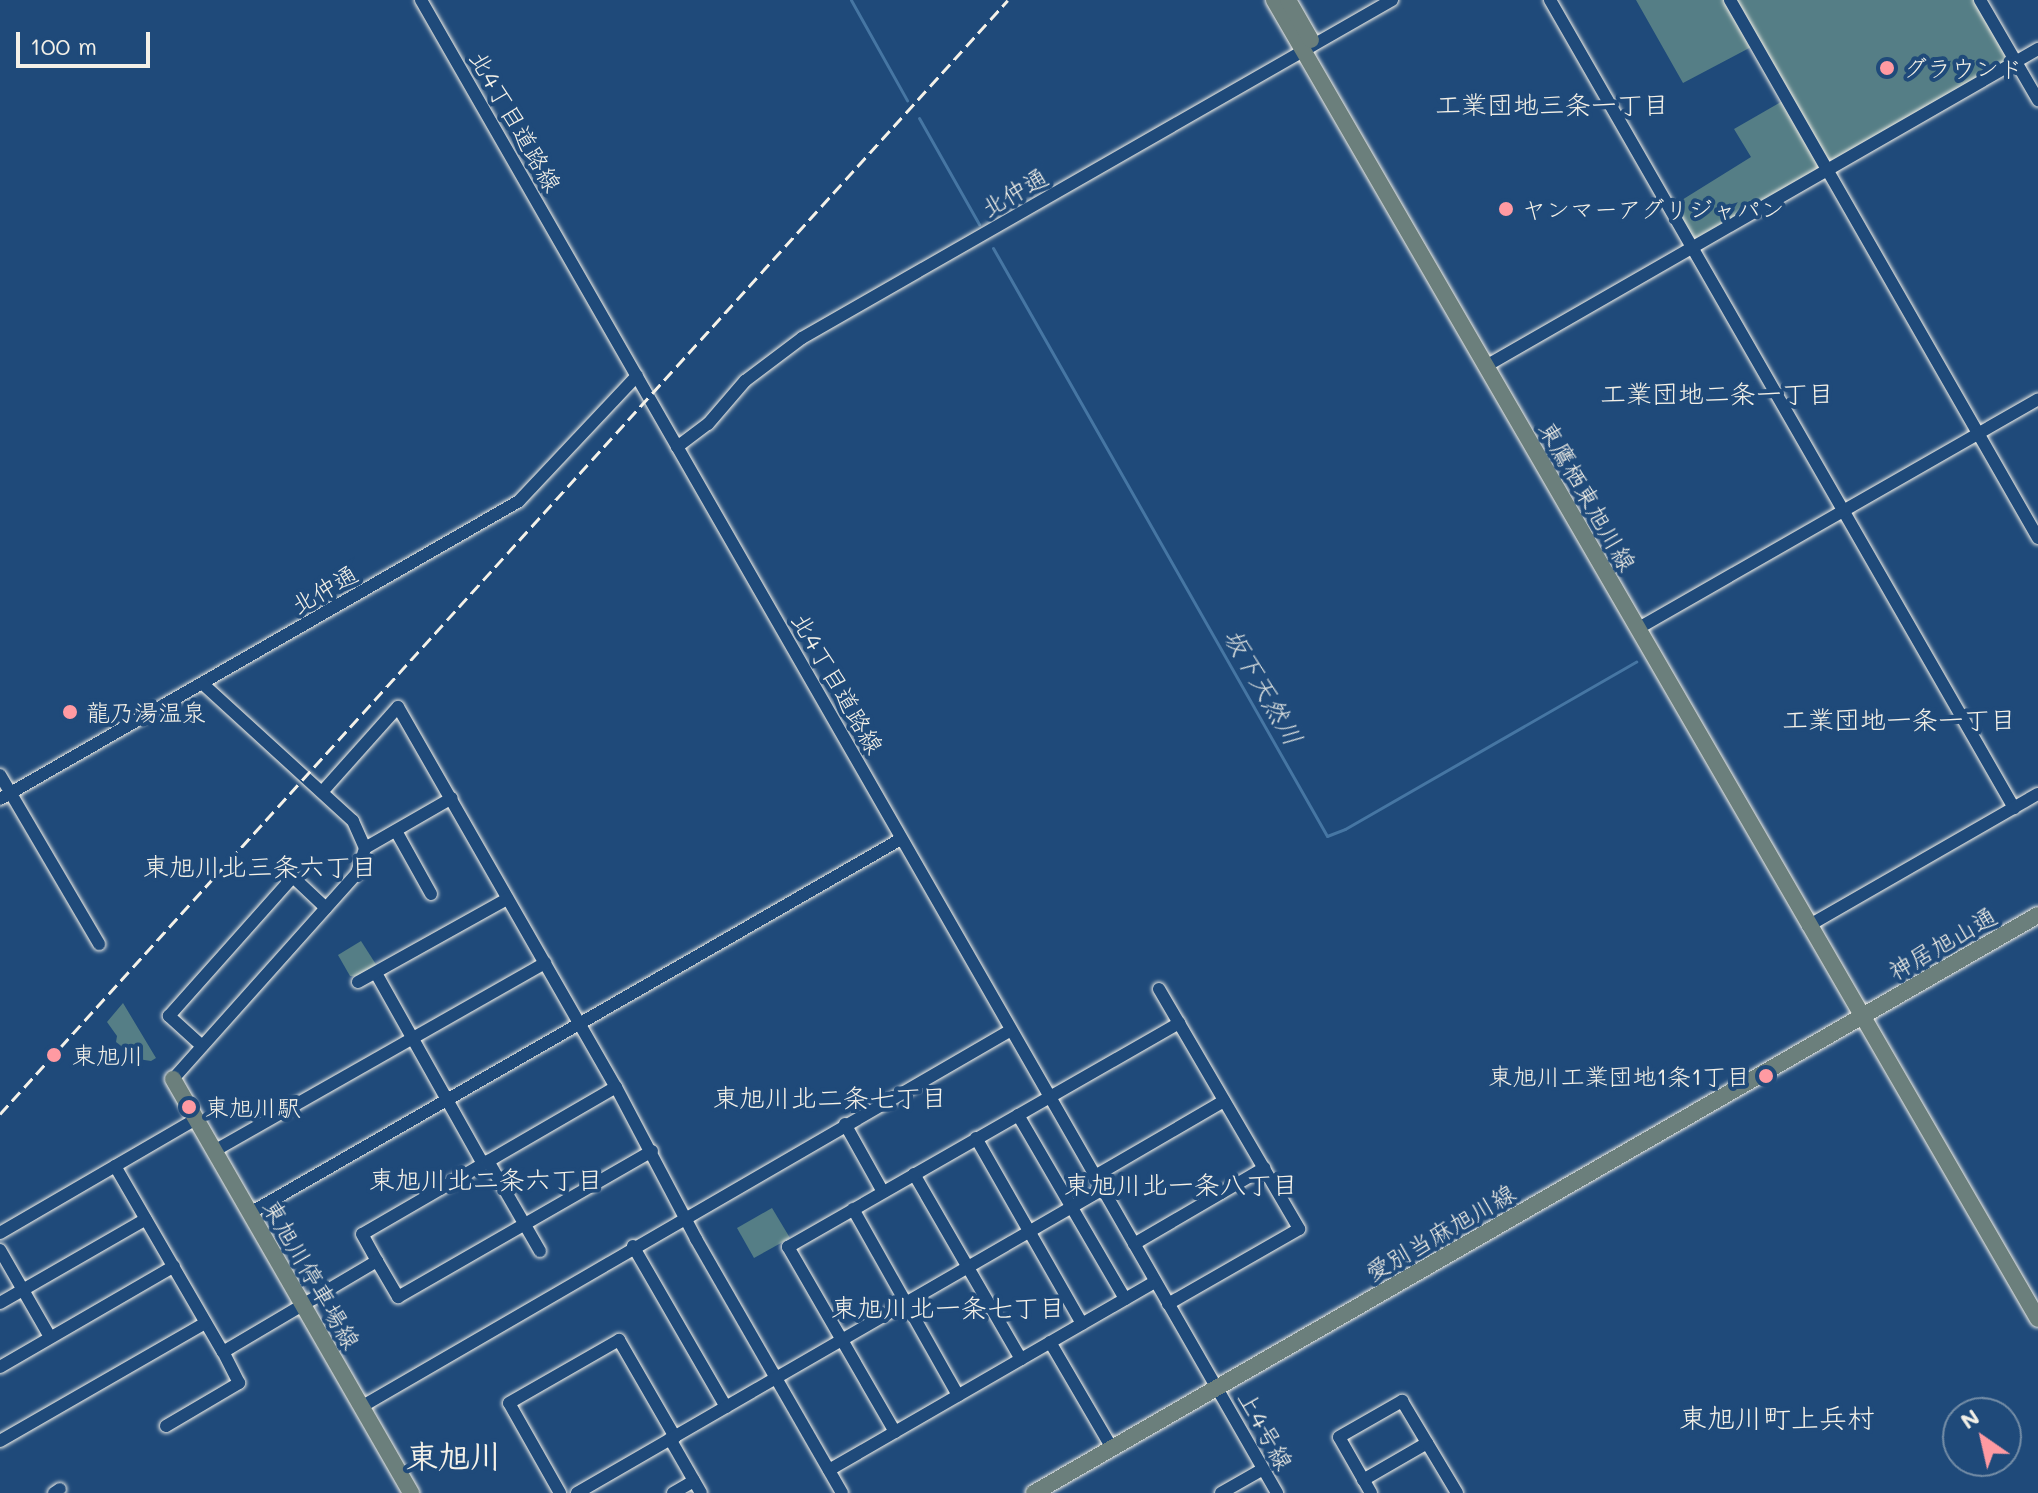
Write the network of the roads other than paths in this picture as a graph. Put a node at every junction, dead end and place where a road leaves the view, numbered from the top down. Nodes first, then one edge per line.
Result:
1 (421, 0) edge
2 (1274, 0) edge
3 (1288, 0) edge
4 (1392, 0) edge
5 (1550, 0) edge
6 (1730, 0) edge
7 (1980, 0) edge
8 (1309, 48) junction
9 (2038, 49) edge
10 (2016, 62) junction
11 (2038, 100) edge
12 (1827, 170) junction
13 (1692, 248) junction
14 (1490, 364) junction
15 (637, 376) junction
16 (2038, 399) edge
17 (1978, 433) junction
18 (677, 447) junction
19 (1844, 511) junction
20 (2038, 538) edge
21 (1642, 627) junction
22 (203, 684) junction
23 (0, 775) edge
24 (322, 792) junction
25 (2038, 794) edge
26 (5, 796) edge
27 (452, 798) junction
28 (2014, 808) junction
29 (396, 831) junction
30 (901, 839) junction
31 (365, 848) junction
32 (431, 894) dead end
33 (507, 899) junction
34 (326, 908) junction
35 (2038, 915) edge
36 (1813, 924) junction
37 (99, 944) dead end
38 (545, 963) junction
39 (377, 975) junction
40 (358, 982) dead end
41 (1159, 989) dead end
42 (1865, 1015) junction
43 (579, 1023) junction
44 (1179, 1023) junction
45 (1011, 1030) junction
46 (412, 1037) junction
47 (202, 1046) junction
48 (173, 1079) joint
49 (616, 1087) junction
50 (1050, 1098) junction
51 (448, 1101) junction
52 (1224, 1101) junction
53 (1018, 1115) junction
54 (196, 1119) junction
55 (845, 1124) junction
56 (976, 1138) junction
57 (214, 1151) junction
58 (652, 1151) junction
59 (485, 1162) junction
60 (115, 1166) junction
61 (1264, 1168) junction
62 (914, 1174) junction
63 (1095, 1176) junction
64 (1103, 1189) junction
65 (883, 1192) junction
66 (1071, 1208) junction
67 (853, 1209) junction
68 (250, 1213) junction
69 (686, 1215) junction
70 (146, 1219) junction
71 (525, 1224) junction
72 (1029, 1232) junction
73 (0, 1233) edge
74 (1134, 1244) junction
75 (633, 1246) junction
76 (0, 1250) edge
77 (540, 1251) dead end
78 (377, 1261) junction
79 (174, 1266) junction
80 (968, 1267) junction
81 (1155, 1282) junction
82 (23, 1290) junction
83 (1125, 1299) junction
84 (0, 1303) edge
85 (905, 1303) junction
86 (302, 1304) junction
87 (1168, 1304) junction
88 (2038, 1319) edge
89 (205, 1323) junction
90 (1082, 1324) junction
91 (50, 1337) junction
92 (842, 1340) junction
93 (1050, 1342) junction
94 (223, 1352) junction
95 (1021, 1359) junction
96 (0, 1367) edge
97 (775, 1378) junction
98 (1218, 1387) junction
99 (958, 1395) junction
100 (361, 1407) junction
101 (726, 1407) junction
102 (166, 1426) dead end
103 (895, 1432) junction
104 (672, 1438) junction
105 (0, 1441) edge
106 (1427, 1443) junction
107 (1112, 1448) junction
108 (1263, 1469) junction
109 (829, 1470) junction
110 (1363, 1480) junction
111 (694, 1481) junction
112 (411, 1493) edge
113 (560, 1493) edge
114 (577, 1493) edge
115 (673, 1493) edge
116 (701, 1493) edge
117 (842, 1493) edge
118 (1034, 1493) edge
119 (1221, 1493) edge
120 (1277, 1493) edge
121 (1371, 1493) edge
122 (1457, 1493) edge

1 - 15 street, 北4丁目道路線
2 - 8 main road, 東鷹栖東旭川線
3 - 8 main road, 東鷹栖東旭川線
4 - 8 street, 北仲通
5 - 13 street
6 - 12 street
7 - 10 street
8 - 14 main road, 東鷹栖東旭川線
8 - 18 street, 北仲通
9 - 10 street
10 - 11 street
10 - 12 street
12 - 13 street
12 - 17 street
13 - 14 street
13 - 19 street
14 - 21 main road, 東鷹栖東旭川線
15 - 18 street, 北4丁目道路線
15 - 22 street, 北仲通
16 - 17 street
17 - 19 street
17 - 20 street
18 - 30 street, 北4丁目道路線
19 - 21 street
19 - 28 street
21 - 36 main road, 東鷹栖東旭川線
22 - 24 street
22 - 26 street, 北仲通
23 - 26 street
24 - 27 street
24 - 31 street
25 - 28 street
26 - 37 street
27 - 29 street
27 - 33 street
28 - 36 street
29 - 31 street
29 - 32 street
30 - 43 street
30 - 45 street, 北4丁目道路線
31 - 34 street
33 - 38 street
33 - 39 street
34 - 47 street
34 - 47 street
35 - 42 main road, 神居旭山通
36 - 42 main road, 東鷹栖東旭川線
38 - 43 street
38 - 46 street
39 - 40 street
39 - 46 street
41 - 44 street
42 - 88 main road, 東鷹栖東旭川線
42 - 98 main road, 愛別当麻旭川線
43 - 49 street
43 - 51 street
44 - 50 street
44 - 52 street
45 - 50 street, 北4丁目道路線
45 - 55 street
46 - 51 street
46 - 57 street
47 - 48 street
48 - 54 main road, 東旭川停車場線
49 - 58 street
49 - 59 street
50 - 53 street
50 - 63 street, 北4丁目道路線
51 - 59 street
51 - 68 street
52 - 61 street
52 - 63 street
53 - 56 street
53 - 66 street
54 - 57 main road, 東旭川停車場線
54 - 60 street
55 - 65 street
55 - 69 street
56 - 62 street
56 - 72 street
57 - 68 main road, 東旭川停車場線
58 - 69 street
58 - 71 street
59 - 71 street
59 - 78 street
60 - 70 street
60 - 73 street
61 - 74 street
61 - 87 street
62 - 65 street
62 - 80 street
63 - 64 street, 北4丁目道路線
64 - 66 street
64 - 74 street, 北4丁目道路線
65 - 67 street
66 - 72 street
66 - 83 street
67 - 85 street
67 - 92 street
68 - 86 main road, 東旭川停車場線
69 - 75 street
69 - 97 street
70 - 79 street
70 - 82 street
71 - 77 street
71 - 78 street
72 - 80 street
72 - 90 street
74 - 81 street, 北4丁目道路線
75 - 100 street
75 - 101 street
76 - 82 street
78 - 86 street
79 - 89 street
79 - 91 street
80 - 85 street
80 - 95 street
81 - 83 street
81 - 87 street, 北4丁目道路線
82 - 84 street
82 - 91 street
83 - 90 street
85 - 92 street
85 - 99 street
86 - 94 street
86 - 100 main road, 東旭川停車場線
87 - 98 street, 北4丁目道路線
89 - 94 street
89 - 105 street
90 - 93 street
91 - 96 street
92 - 97 street
92 - 103 street
93 - 95 street
93 - 107 street
94 - 102 street
95 - 99 street
97 - 101 street
97 - 109 street
98 - 107 main road, 愛別当麻旭川線
98 - 108 street, 上4号線
99 - 103 street
100 - 112 main road, 東旭川停車場線
101 - 104 street
103 - 109 street
104 - 111 street
104 - 113 street
104 - 114 street
106 - 110 street
106 - 110 street
106 - 122 street
107 - 118 main road, 愛別当麻旭川線
108 - 119 street
108 - 120 street, 上4号線
109 - 117 street
110 - 121 street
111 - 115 street
111 - 116 street

